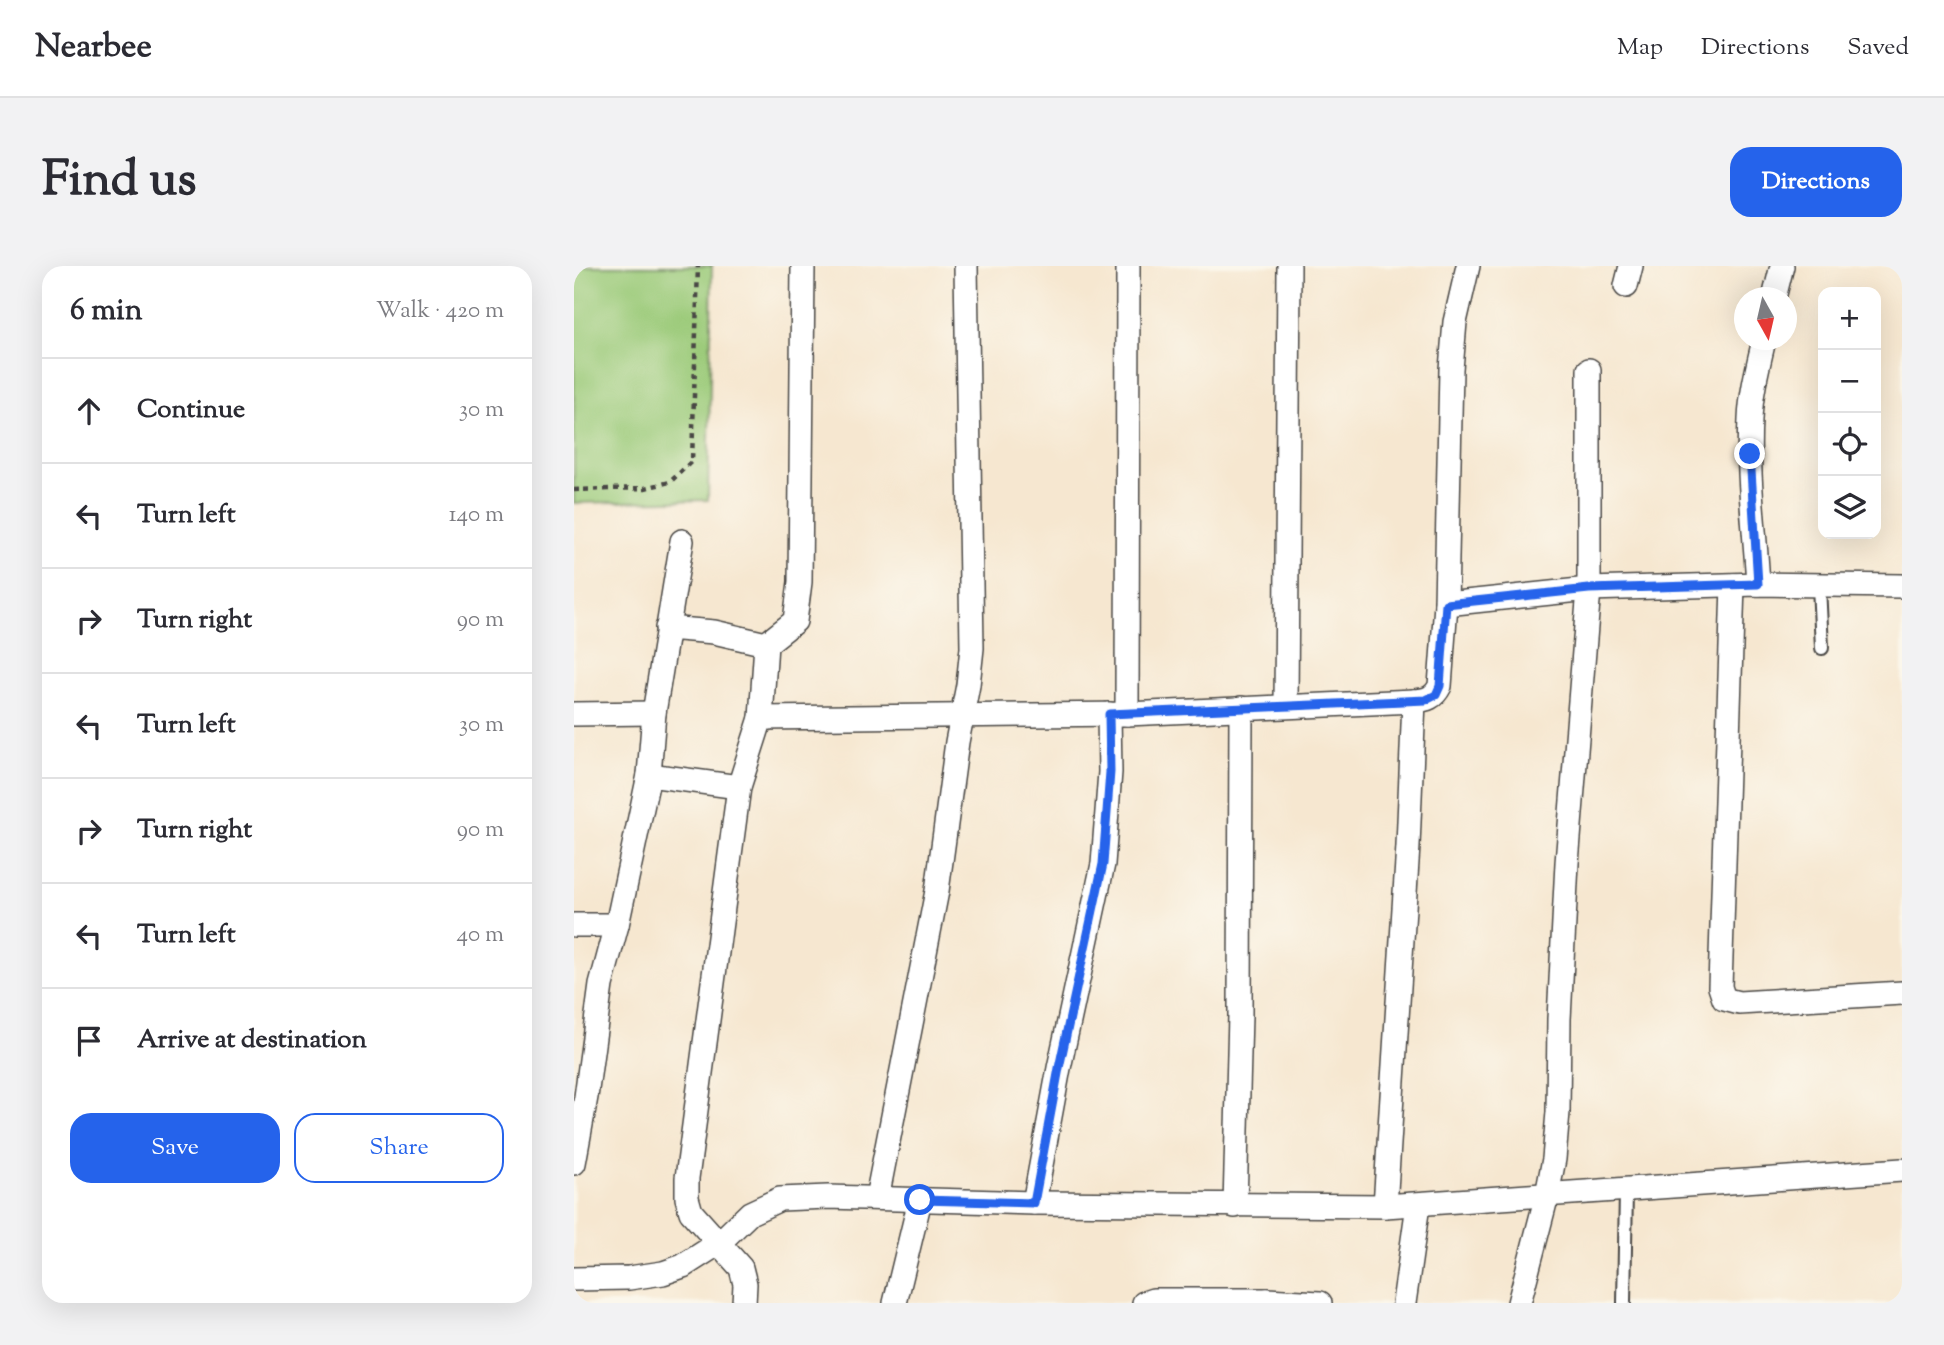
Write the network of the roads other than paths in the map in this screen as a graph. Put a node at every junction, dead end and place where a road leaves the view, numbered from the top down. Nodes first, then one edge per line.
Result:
1 (803, 266) edge
2 (966, 266) edge
3 (1128, 266) edge
4 (1289, 266) edge
5 (1468, 266) edge
6 (1782, 266) edge
7 (1777, 287) edge
8 (1762, 350) edge
9 (1588, 370) dead end
10 (682, 541) dead end
11 (1758, 584) junction
12 (1733, 585) junction
13 (1819, 586) junction
14 (1902, 586) edge
15 (1589, 589) junction
16 (1446, 604) junction
17 (667, 628) junction
18 (766, 644) junction
19 (1822, 648) dead end
20 (1414, 701) junction
21 (1286, 706) junction
22 (1241, 708) junction
23 (654, 713) junction
24 (574, 714) edge
25 (1118, 714) junction
26 (761, 718) junction
27 (962, 718) junction
28 (649, 775) junction
29 (739, 787) junction
30 (574, 925) edge
31 (617, 925) junction
32 (1902, 993) edge
33 (580, 1097) edge
34 (574, 1163) edge
35 (1902, 1170) edge
36 (1626, 1191) junction
37 (1547, 1195) junction
38 (877, 1198) junction
39 (920, 1200) junction
40 (1034, 1203) junction
41 (1419, 1205) junction
42 (1235, 1206) junction
43 (1385, 1206) junction
44 (719, 1243) junction
45 (574, 1279) edge
46 (1267, 1301) edge
47 (744, 1303) edge
48 (895, 1303) edge
49 (1144, 1303) edge
50 (1320, 1303) edge
51 (1404, 1303) edge
52 (1519, 1303) edge
53 (1624, 1303) edge

1 - 18 street
2 - 27 street
3 - 25 street
4 - 21 street
5 - 16 street
6 - 7 street
8 - 11 street
9 - 15 street
10 - 17 street
11 - 12 street
11 - 13 street
12 - 15 street
12 - 32 street
13 - 14 street
13 - 19 lane
15 - 16 street
15 - 37 street
16 - 20 street
17 - 18 street
17 - 23 street
18 - 26 street
20 - 21 street
20 - 43 street
21 - 22 street
22 - 25 street
22 - 42 street
23 - 24 street
23 - 28 street
25 - 27 street
25 - 40 street
26 - 27 street
26 - 29 street
27 - 38 street
28 - 29 street
28 - 31 street
29 - 44 street
30 - 31 street
31 - 33 street
33 - 34 street
35 - 36 street
36 - 37 street
36 - 53 lane
37 - 41 street
37 - 52 street
38 - 39 street
38 - 44 street
39 - 40 street
39 - 48 street
40 - 42 street
41 - 43 street
41 - 51 street
42 - 43 street
44 - 45 street
44 - 47 street
46 - 49 street
46 - 50 street

